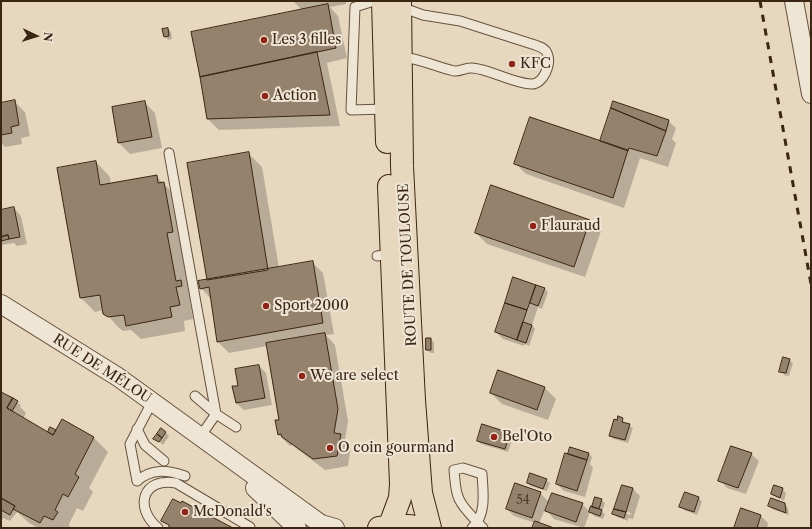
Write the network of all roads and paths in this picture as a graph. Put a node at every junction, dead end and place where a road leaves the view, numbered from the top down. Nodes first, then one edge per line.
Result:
1 (374, 1) edge
2 (794, 1) edge
3 (394, 3) edge
4 (401, 57) junction
5 (811, 94) edge
6 (386, 109) junction
7 (169, 153) dead end
8 (392, 255) junction
9 (1, 304) edge
10 (195, 396) dead end
11 (152, 402) junction
12 (216, 414) junction
13 (236, 428) dead end
14 (137, 429) junction
15 (200, 437) junction
16 (164, 461) dead end
17 (185, 476) dead end
18 (478, 526) edge
19 (250, 527) dead end
20 (384, 527) edge
21 (158, 528) edge
22 (298, 528) edge
23 (335, 528) edge
24 (420, 528) edge
25 (430, 528) edge

1 - 6 lane
2 - 5 street
3 - 4 main road, ROUTE DE TOULOUSE
3 - 4 lane
3 - 6 main road
4 - 8 main road, ROUTE DE TOULOUSE
6 - 8 main road
7 - 12 lane
8 - 20 main road
8 - 25 main road, ROUTE DE TOULOUSE
9 - 11 street, RUE DE MÉLOU
10 - 12 lane
11 - 14 lane
11 - 15 street, RUE DE MÉLOU
12 - 13 lane
12 - 15 lane
14 - 16 lane
14 - 17 lane
15 - 22 street, RUE DE MÉLOU
15 - 23 street, RUE DE MÉLOU
18 - 18 lane
19 - 21 lane
20 - 24 main road

